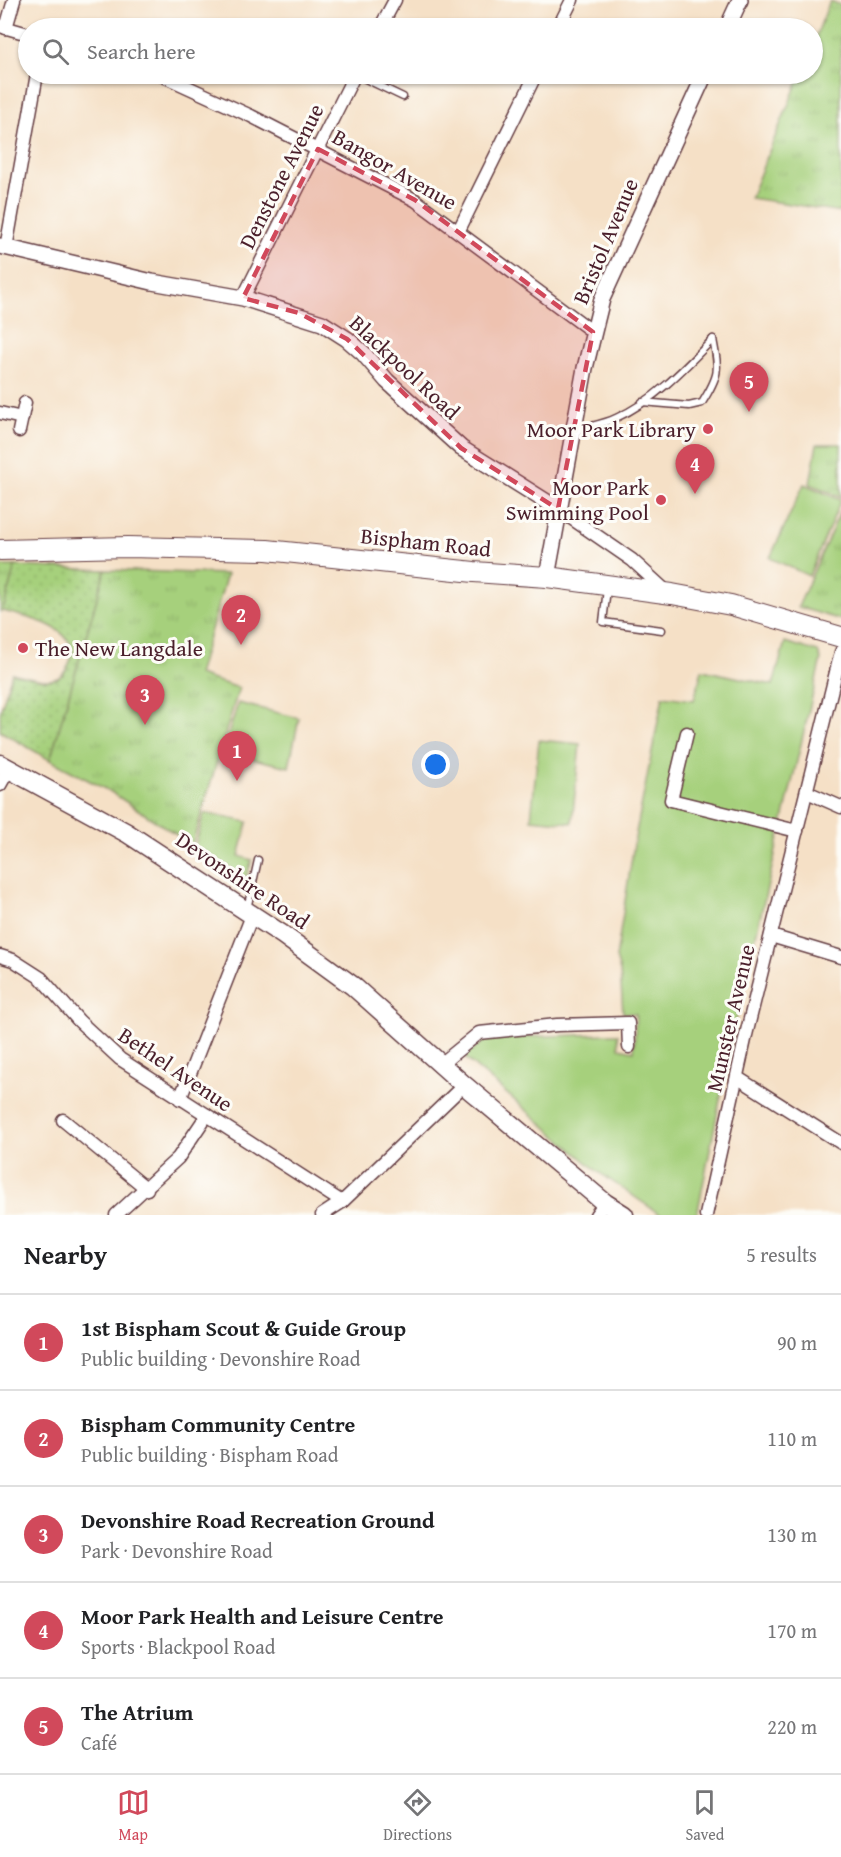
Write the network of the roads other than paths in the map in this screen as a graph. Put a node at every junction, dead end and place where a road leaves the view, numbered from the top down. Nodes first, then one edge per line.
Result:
1 (14, 0) edge
2 (395, 0) edge
3 (572, 0) edge
4 (740, 0) edge
5 (385, 18) edge
6 (563, 18) edge
7 (731, 18) edge
8 (3, 27) edge
9 (18, 31) edge
10 (35, 84) edge
11 (180, 84) edge
12 (348, 84) edge
13 (373, 84) edge
14 (531, 84) edge
15 (700, 84) edge
16 (403, 97) dead end
17 (318, 149) junction
18 (459, 230) junction
19 (3, 247) edge
20 (243, 298) junction
21 (593, 332) junction
22 (642, 402) junction
23 (25, 403) dead end
24 (0, 413) edge
25 (22, 418) junction
26 (19, 431) dead end
27 (573, 431) junction
28 (558, 509) junction
29 (0, 550) edge
30 (547, 577) junction
31 (607, 586) junction
32 (669, 594) junction
33 (662, 630) dead end
34 (841, 637) edge
35 (841, 652) edge
36 (687, 733) dead end
37 (3, 773) edge
38 (807, 792) junction
39 (841, 807) edge
40 (797, 831) junction
41 (258, 860) dead end
42 (250, 911) junction
43 (771, 936) junction
44 (0, 956) edge
45 (841, 957) edge
46 (629, 1047) dead end
47 (441, 1064) junction
48 (738, 1078) junction
49 (464, 1085) junction
50 (180, 1099) junction
51 (207, 1115) junction
52 (63, 1119) dead end
53 (841, 1143) edge
54 (147, 1189) junction
55 (342, 1202) junction
56 (601, 1209) edge
57 (116, 1215) edge
58 (322, 1215) edge
59 (624, 1215) edge
60 (706, 1215) edge

1 - 8 street
2 - 5 street
3 - 6 street
4 - 7 street
8 - 9 street
10 - 19 street
11 - 17 street, Bangor Avenue
12 - 17 street, Denstone Avenue
13 - 16 lane
14 - 18 street
15 - 21 street, Bristol Avenue
17 - 18 street, Bangor Avenue
17 - 20 street, Denstone Avenue
18 - 21 street, Bangor Avenue
19 - 20 street, Blackpool Road
20 - 28 street, Blackpool Road
21 - 27 street, Bristol Avenue
22 - 22 lane
22 - 27 lane
23 - 25 street
24 - 25 street
25 - 26 street
27 - 28 street, Bristol Avenue
28 - 30 street, Bristol Avenue
28 - 32 street, Blackpool Road
29 - 30 main road, Bispham Road
30 - 31 main road, Bispham Road
31 - 32 main road, Bispham Road
31 - 33 lane
32 - 34 main road, Bispham Road
35 - 38 street, Munster Avenue
36 - 40 street
37 - 42 main road, Devonshire Road
38 - 39 street
38 - 40 street, Munster Avenue
40 - 43 street, Munster Avenue
41 - 42 lane
42 - 47 main road, Devonshire Road
42 - 50 street
43 - 45 street
43 - 48 street, Munster Avenue
44 - 50 street, Bethel Avenue
46 - 47 street
47 - 49 main road, Devonshire Road
48 - 53 street
48 - 60 street, Munster Avenue
49 - 55 street
49 - 56 main road, Devonshire Road
50 - 51 street, Bethel Avenue
51 - 54 street
51 - 55 street, Bethel Avenue
52 - 54 street
54 - 57 street
55 - 58 street
56 - 59 main road, Devonshire Road

